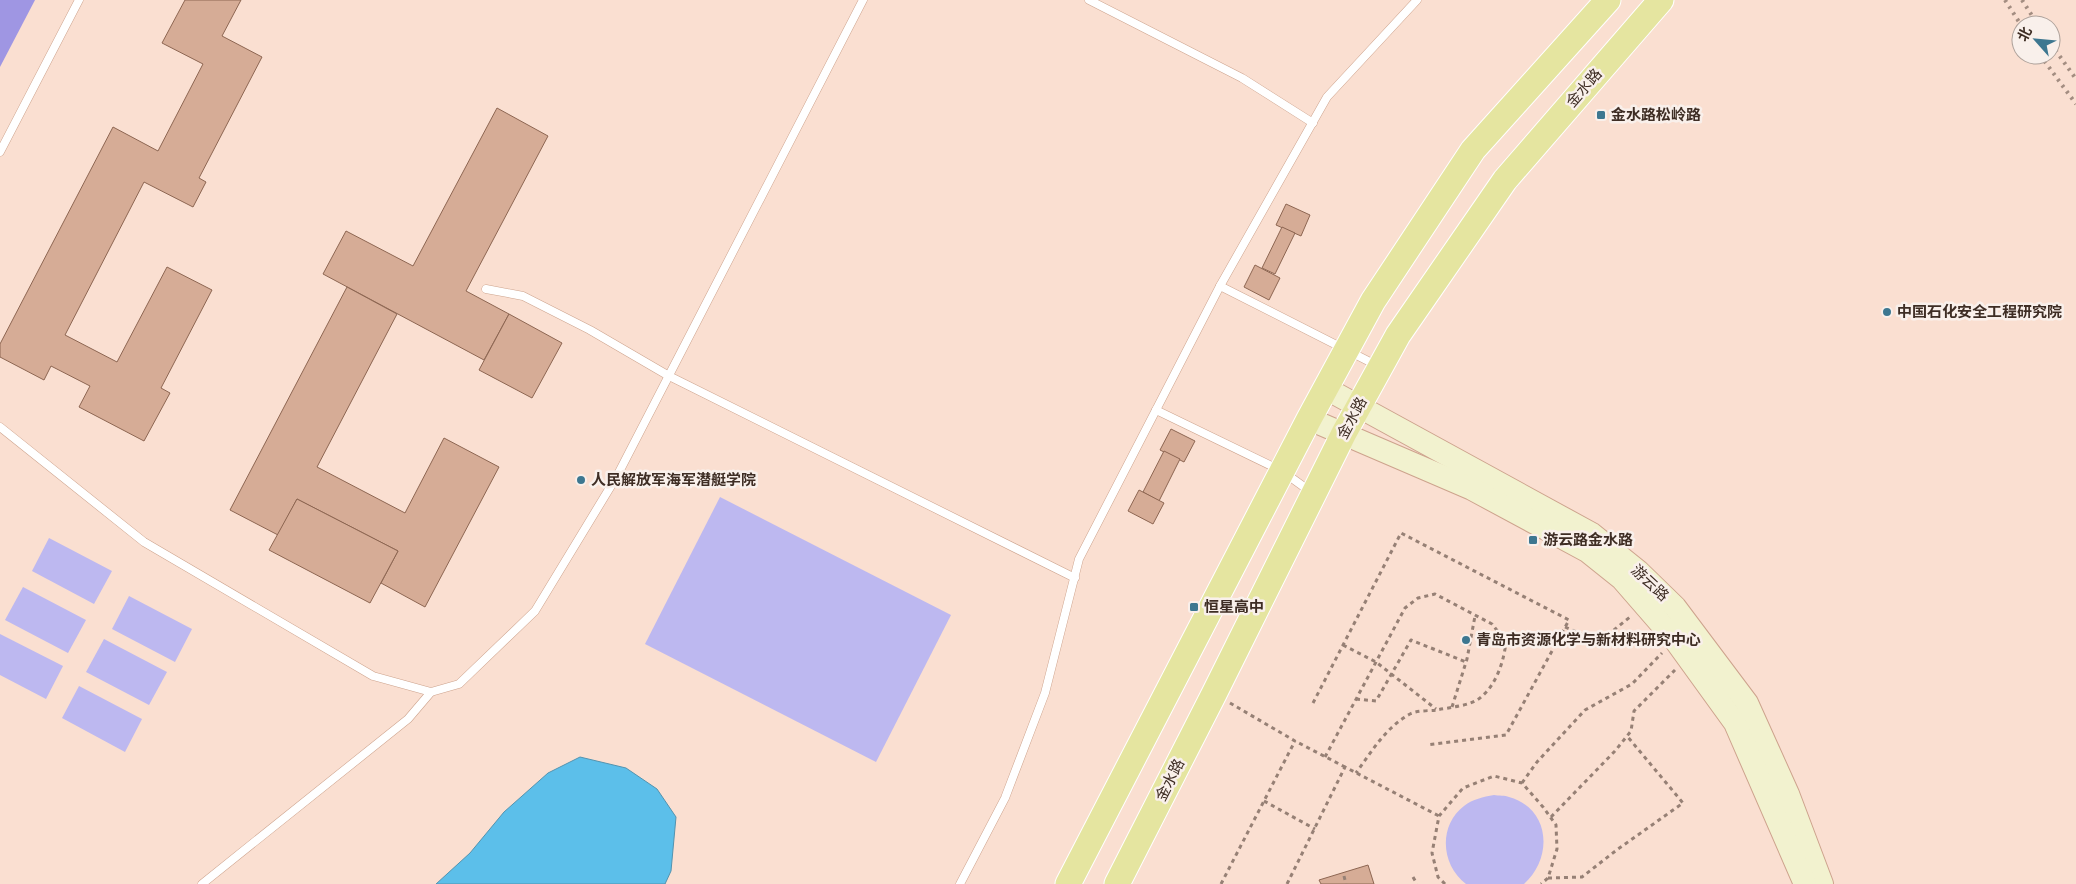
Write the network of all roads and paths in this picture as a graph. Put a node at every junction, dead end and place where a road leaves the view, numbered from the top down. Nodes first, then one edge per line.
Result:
1 (78, 0) edge
2 (863, 0) edge
3 (1089, 0) edge
4 (1417, 0) edge
5 (1608, 0) edge
6 (1661, 0) edge
7 (1313, 122) junction
8 (0, 152) edge
9 (1220, 286) junction
10 (486, 289) dead end
11 (1346, 349) junction
12 (1380, 367) junction
13 (669, 376) junction
14 (1325, 388) junction
15 (1358, 406) junction
16 (1156, 410) junction
17 (1308, 419) junction
18 (0, 427) edge
19 (1344, 433) junction
20 (1282, 471) junction
21 (1314, 494) junction
22 (1075, 578) junction
23 (1646, 605) junction
24 (1475, 616) junction
25 (1565, 626) junction
26 (1343, 645) junction
27 (1681, 648) junction
28 (1376, 662) junction
29 (1466, 662) junction
30 (1392, 674) junction
31 (431, 692) junction
32 (1214, 694) junction
33 (1356, 699) junction
34 (1312, 703) dead end
35 (1452, 707) junction
36 (1436, 710) junction
37 (1627, 736) junction
38 (1295, 741) junction
39 (1427, 745) dead end
40 (1325, 757) junction
41 (1345, 767) junction
42 (1356, 773) junction
43 (1522, 783) junction
44 (1264, 802) junction
45 (1439, 816) junction
46 (1551, 817) junction
47 (1315, 829) junction
48 (1344, 876) dead end
49 (1413, 877) dead end
50 (1548, 878) junction
51 (202, 884) edge
52 (960, 884) edge
53 (1068, 884) edge
54 (1117, 884) edge
55 (1221, 884) edge
56 (1288, 884) edge
57 (1346, 884) edge
58 (1417, 884) edge
59 (1445, 884) edge
60 (1541, 884) edge
61 (1805, 884) edge
62 (1822, 884) edge

1 - 8 lane
2 - 13 lane
3 - 7 lane
4 - 7 lane
5 - 11 main road
6 - 12 main road, 金水路
7 - 9 lane
9 - 11 lane
9 - 16 lane
10 - 13 lane
11 - 12 lane
11 - 14 main road
12 - 15 main road, 金水路
13 - 22 lane
13 - 31 lane
14 - 15 main road, 游云路
14 - 17 main road
15 - 19 main road, 金水路
15 - 62 main road, 游云路
16 - 20 lane
16 - 22 lane
17 - 19 main road, 游云路
17 - 20 main road
18 - 31 lane
19 - 21 main road, 金水路
19 - 23 main road, 游云路
20 - 21 lane
20 - 53 main road
21 - 32 main road, 金水路
22 - 52 lane
23 - 25 path
23 - 27 main road, 游云路
24 - 28 path
24 - 29 path
24 - 35 path
25 - 26 path
25 - 39 path
26 - 28 path
26 - 34 path
27 - 37 path
27 - 43 path
27 - 61 main road, 游云路
28 - 30 path
28 - 33 path
29 - 30 path
29 - 35 path
30 - 33 path
30 - 36 path
31 - 51 lane
32 - 38 path
32 - 54 main road, 金水路
33 - 40 path
35 - 36 path
36 - 42 path
37 - 46 path
37 - 50 path
38 - 40 path
38 - 44 path
40 - 41 path
41 - 42 path
41 - 47 path
42 - 45 path
43 - 45 path
43 - 46 path
44 - 47 path
44 - 55 path
45 - 59 path
46 - 50 path
47 - 56 path
48 - 57 path
49 - 58 path
50 - 60 path

